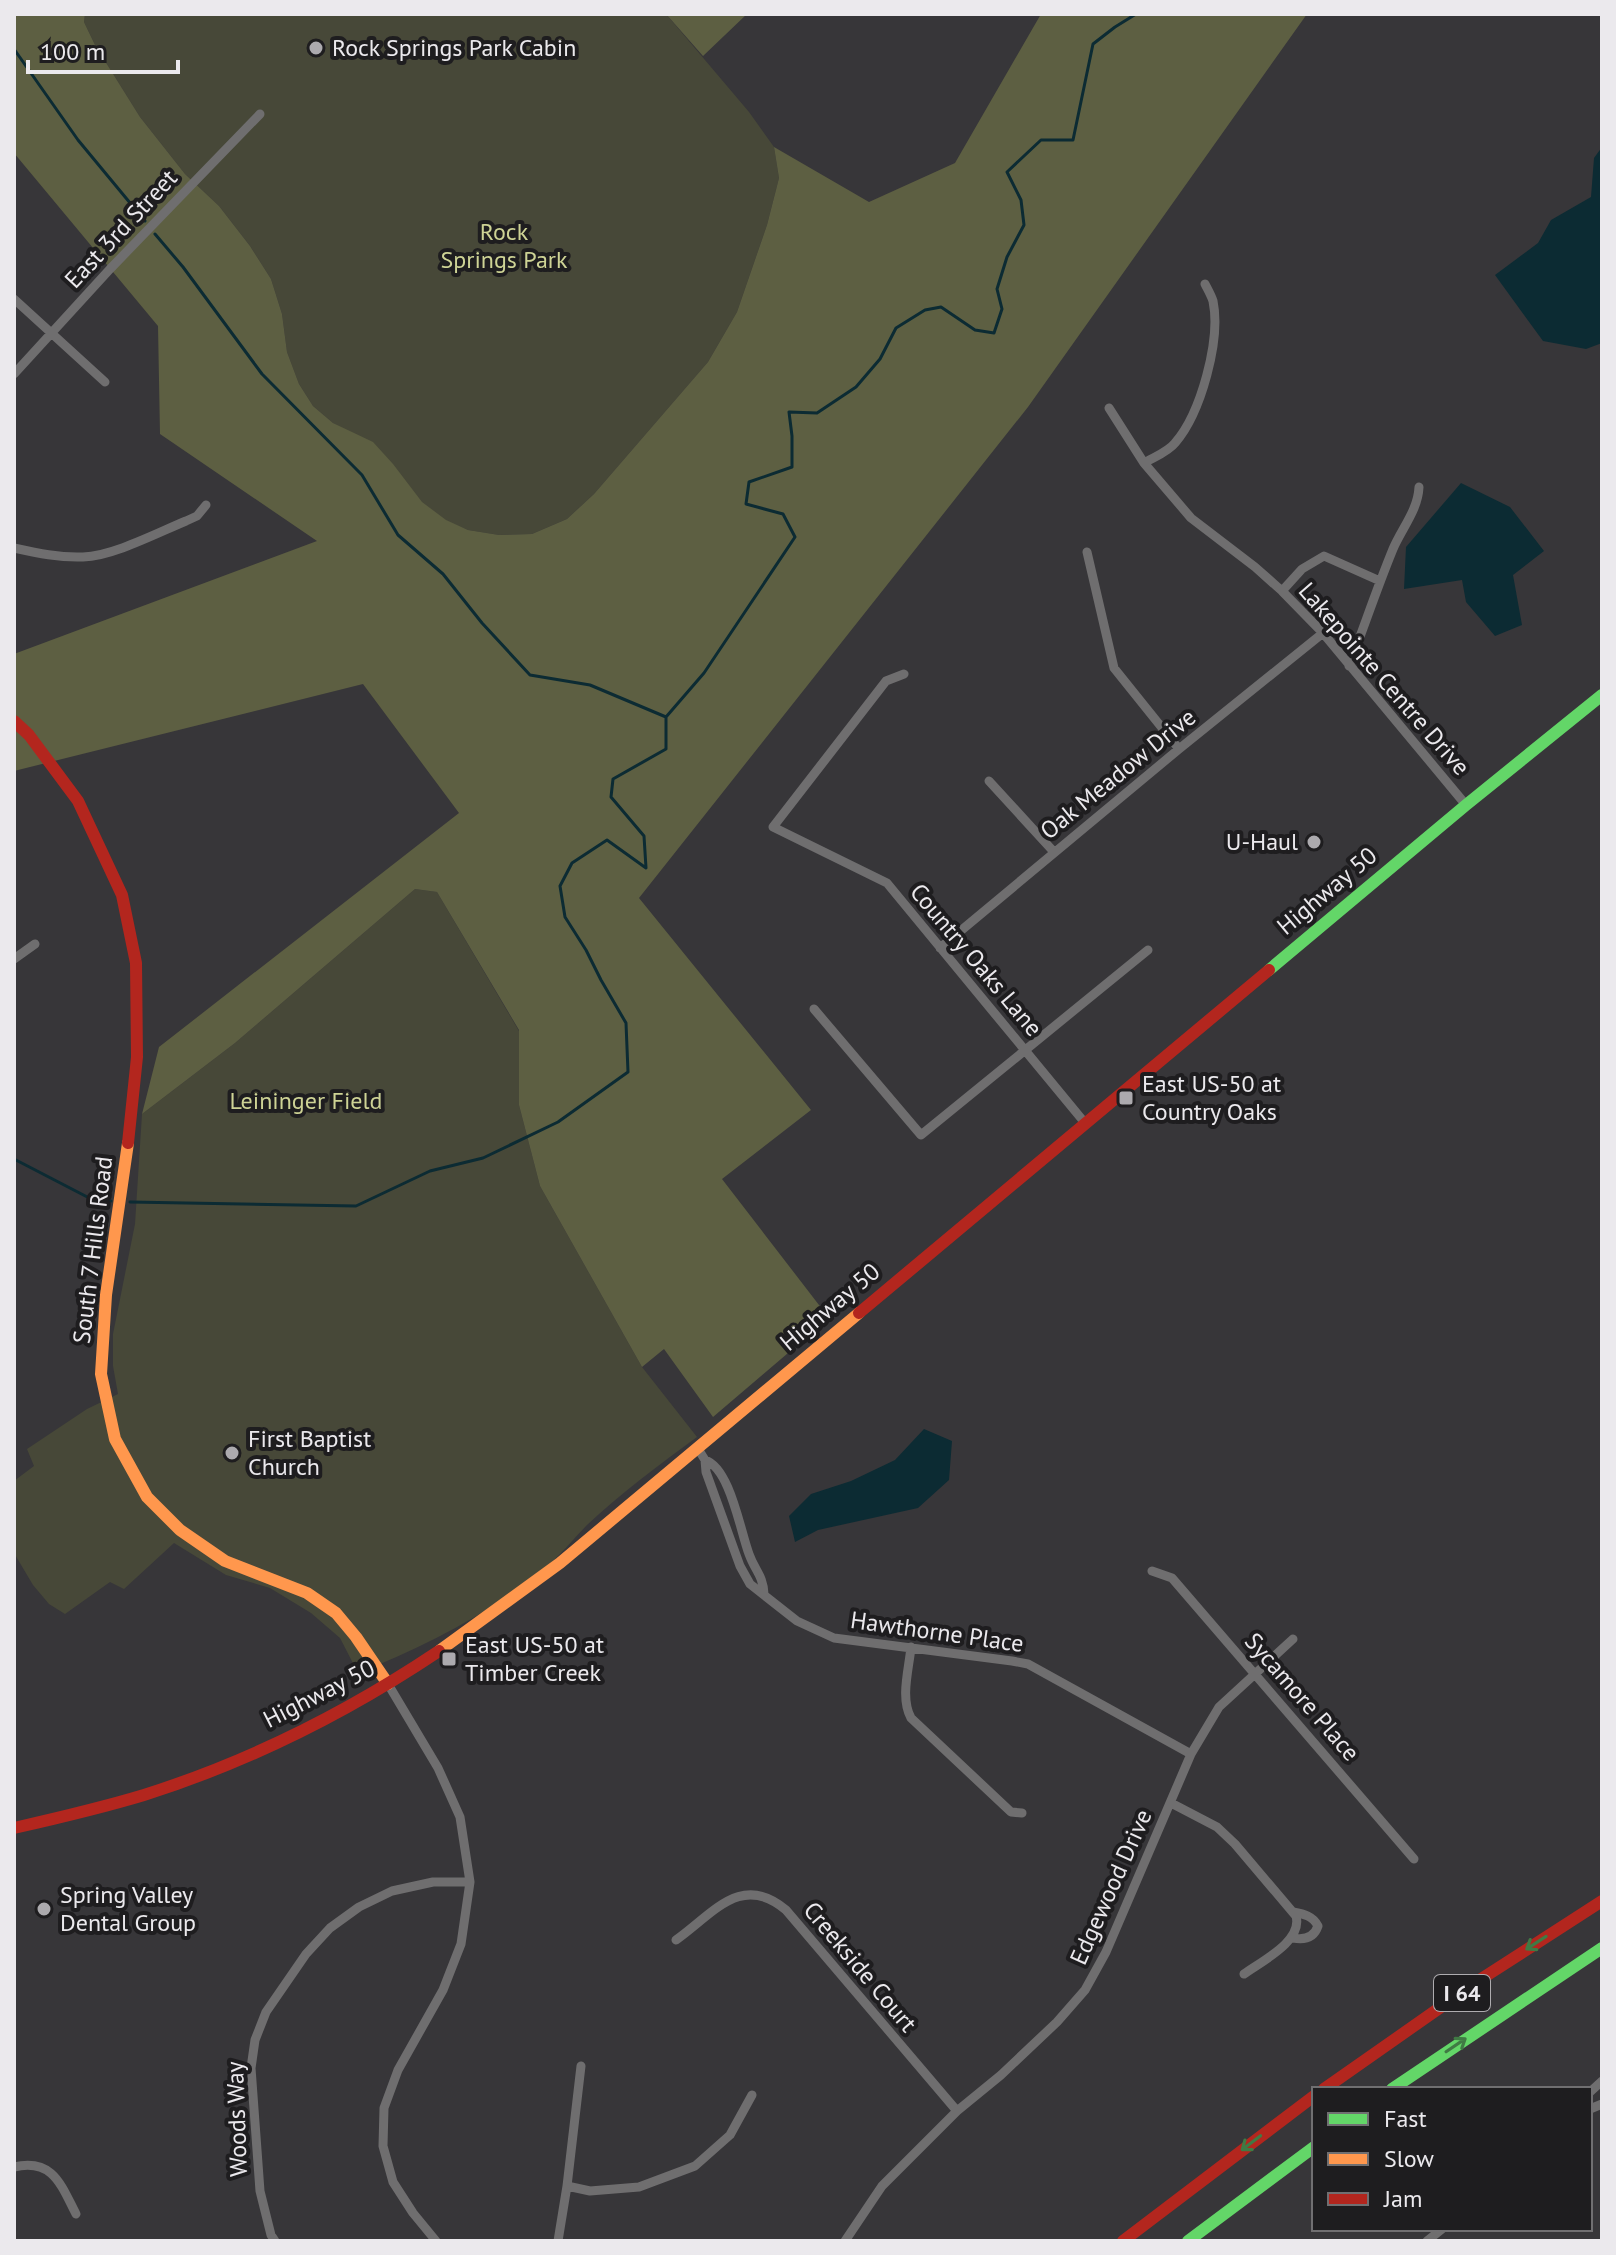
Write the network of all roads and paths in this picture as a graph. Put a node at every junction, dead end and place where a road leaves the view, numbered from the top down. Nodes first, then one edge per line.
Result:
1 (260, 114) dead end
2 (1205, 284) dead end
3 (14, 299) edge
4 (52, 333) junction
5 (14, 374) edge
6 (105, 382) dead end
7 (1109, 408) dead end
8 (1144, 463) junction
9 (1419, 487) dead end
10 (206, 505) dead end
11 (14, 548) edge
12 (1087, 552) dead end
13 (1380, 581) junction
14 (1282, 591) junction
15 (1323, 633) junction
16 (1349, 666) junction
17 (904, 674) dead end
18 (1602, 695) edge
19 (14, 721) edge
20 (1179, 749) junction
21 (989, 781) dead end
22 (1466, 805) junction
23 (1054, 852) junction
24 (35, 944) dead end
25 (940, 948) junction
26 (1148, 950) dead end
27 (14, 959) edge
28 (814, 1009) dead end
29 (1024, 1050) junction
30 (1085, 1123) junction
31 (697, 1447) junction
32 (1152, 1571) dead end
33 (1293, 1639) dead end
34 (911, 1647) junction
35 (1255, 1672) junction
36 (388, 1684) junction
37 (1191, 1754) junction
38 (1171, 1803) junction
39 (1022, 1813) dead end
40 (14, 1828) edge
41 (1414, 1859) dead end
42 (470, 1882) junction
43 (1602, 1901) edge
44 (1293, 1912) junction
45 (1293, 1938) junction
46 (676, 1940) dead end
47 (1602, 1948) edge
48 (1244, 1974) dead end
49 (581, 2066) dead end
50 (1327, 2087) edge
51 (1395, 2087) edge
52 (752, 2095) dead end
53 (1312, 2098) edge
54 (957, 2111) junction
55 (1312, 2148) edge
56 (14, 2167) edge
57 (567, 2186) junction
58 (76, 2214) dead end
59 (275, 2241) edge
60 (436, 2241) edge
61 (558, 2241) edge
62 (845, 2241) edge
63 (1123, 2241) edge
64 (1188, 2241) edge

1 - 4 street, East 3rd Street
2 - 8 street
3 - 4 street
4 - 5 street, East 3rd Street
4 - 6 street
7 - 8 street, Lakepointe Centre Drive
8 - 14 street, Lakepointe Centre Drive
9 - 13 street
10 - 11 street
12 - 20 street
13 - 14 street
13 - 16 street
14 - 15 street, Lakepointe Centre Drive
15 - 16 street, Lakepointe Centre Drive
15 - 20 street, Oak Meadow Drive
16 - 22 street, Lakepointe Centre Drive
17 - 25 street, Country Oaks Lane
18 - 22 main road, Highway 50
19 - 36 main road, South 7 Hills Road
20 - 23 street, Oak Meadow Drive
21 - 23 street
22 - 30 main road, Highway 50
23 - 25 street, Oak Meadow Drive
24 - 27 street
25 - 29 street, Country Oaks Lane
26 - 29 street
28 - 29 street
29 - 30 street, Country Oaks Lane
30 - 31 main road, Highway 50
31 - 34 street, Hawthorne Place
31 - 36 main road, Highway 50
32 - 35 street, Sycamore Place
33 - 35 street, Edgewood Drive
34 - 37 street, Hawthorne Place
34 - 39 street
35 - 37 street, Edgewood Drive
35 - 41 street, Sycamore Place
36 - 40 main road, Highway 50
36 - 42 street
37 - 38 street, Edgewood Drive
38 - 44 street
38 - 54 street, Edgewood Drive
42 - 59 street, Woods Way
42 - 60 street
43 -> 50 main road, I 64
44 - 45 street
44 - 45 street
45 - 48 street
46 - 54 street, Creekside Court
51 -> 47 main road, I 64
49 - 57 street
52 - 57 street
53 -> 63 main road
54 - 62 street, Edgewood Drive
55 - 64 main road
56 - 58 street
57 - 61 street

